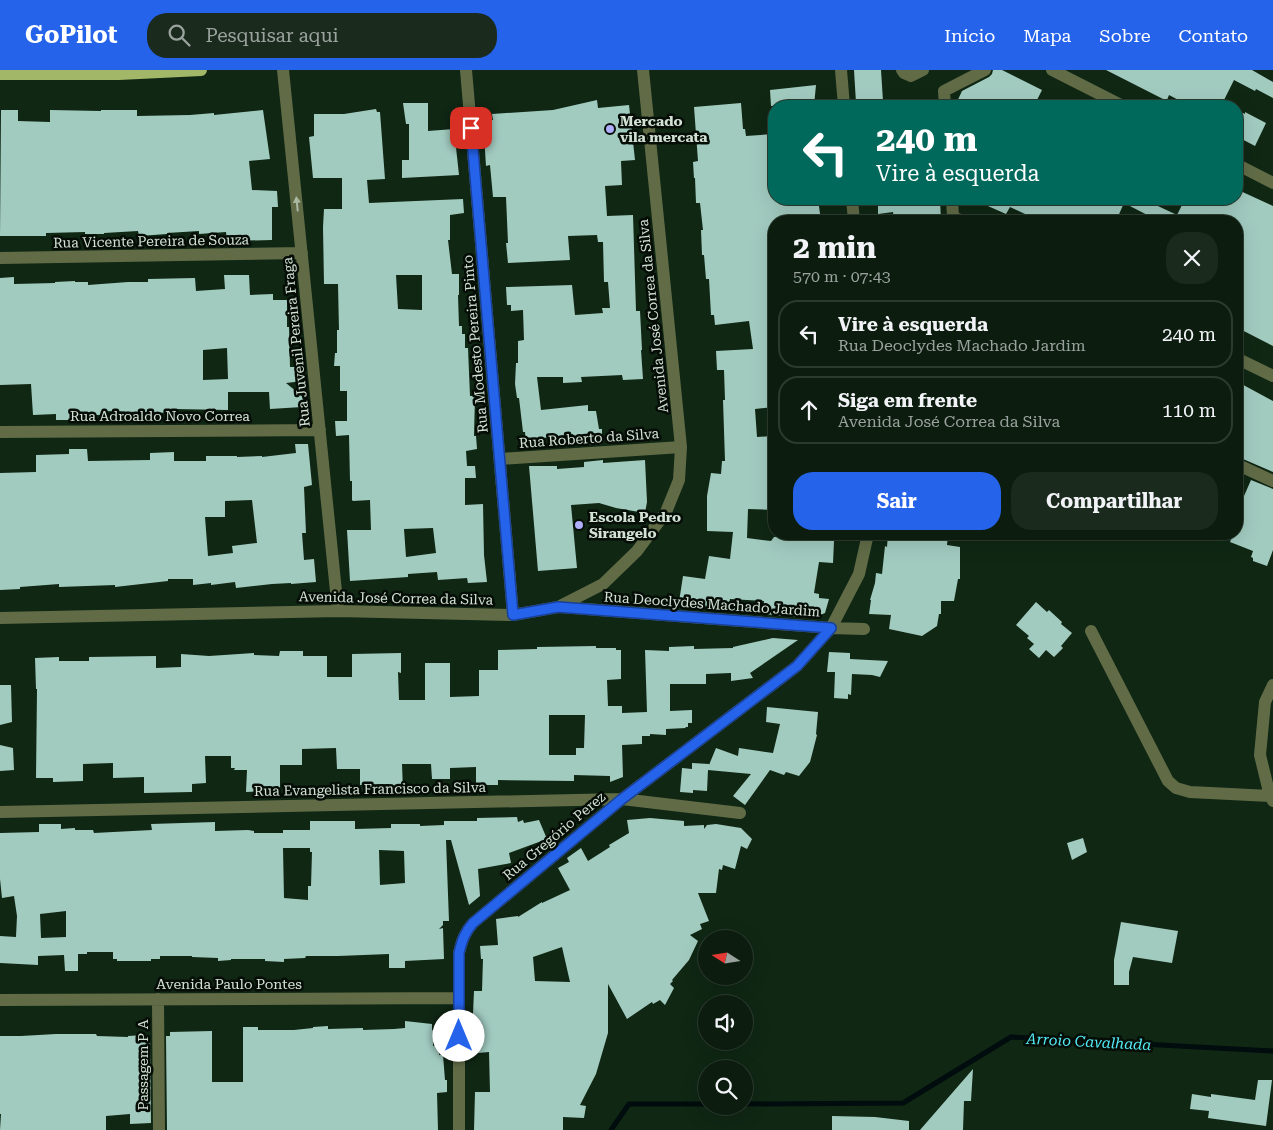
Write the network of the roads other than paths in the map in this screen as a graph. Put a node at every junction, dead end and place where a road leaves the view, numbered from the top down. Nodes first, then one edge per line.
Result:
1 (201, 70) edge
2 (283, 70) edge
3 (466, 70) edge
4 (643, 70) edge
5 (841, 70) edge
6 (902, 70) edge
7 (923, 70) edge
8 (985, 70) edge
9 (1052, 70) edge
10 (0, 74) edge
11 (844, 100) edge
12 (945, 100) edge
13 (1111, 100) edge
14 (1243, 168) edge
15 (1273, 183) edge
16 (302, 253) junction
17 (0, 258) edge
18 (1243, 361) edge
19 (1273, 376) edge
20 (320, 430) junction
21 (0, 432) edge
22 (681, 447) junction
23 (500, 459) junction
24 (1243, 467) edge
25 (1273, 481) edge
26 (867, 540) edge
27 (558, 607) junction
28 (338, 611) junction
29 (513, 615) junction
30 (0, 618) edge
31 (831, 628) junction
32 (864, 629) dead end
33 (1092, 631) dead end
34 (1273, 685) edge
35 (622, 799) junction
36 (1272, 799) edge
37 (0, 812) edge
38 (740, 813) dead end
39 (459, 998) junction
40 (158, 999) junction
41 (0, 1000) edge
42 (159, 1130) edge
43 (459, 1130) edge

1 - 10 main road
16 -> 2 street, Rua Juvenil Pereira Fraga
3 - 23 street, Rua Modesto Pereira Pinto
4 - 22 street, Avenida José Correa da Silva
5 - 11 street
6 - 7 street
8 - 12 street
9 - 13 street
14 - 15 street
16 - 17 street, Rua Vicente Pereira de Souza
16 - 20 street, Rua Juvenil Pereira Fraga
18 - 19 street
20 - 21 street, Rua Adroaldo Novo Correa
20 - 28 street, Rua Juvenil Pereira Fraga
22 - 23 street, Rua Roberto da Silva
22 - 27 street, Avenida José Correa da Silva
23 - 29 street, Rua Modesto Pereira Pinto
24 - 25 street
26 - 31 street, Rua Gregório Perez
27 - 29 street, Avenida José Correa da Silva
27 - 31 street, Rua Deoclydes Machado Jardim
28 - 29 street, Avenida José Correa da Silva
28 - 30 street, Avenida José Correa da Silva
31 - 32 street, Rua Deoclydes Machado Jardim
31 - 35 street, Rua Gregório Perez
33 - 36 street
34 - 36 street
35 - 37 street, Rua Evangelista Francisco da Silva
35 - 38 street, Rua Evangelista Francisco da Silva
35 - 39 street, Rua Gregório Perez
39 - 40 street, Avenida Paulo Pontes
39 - 43 street, Rua Gregório Perez
40 - 41 street, Avenida Paulo Pontes
40 - 42 street, Passagem P A

